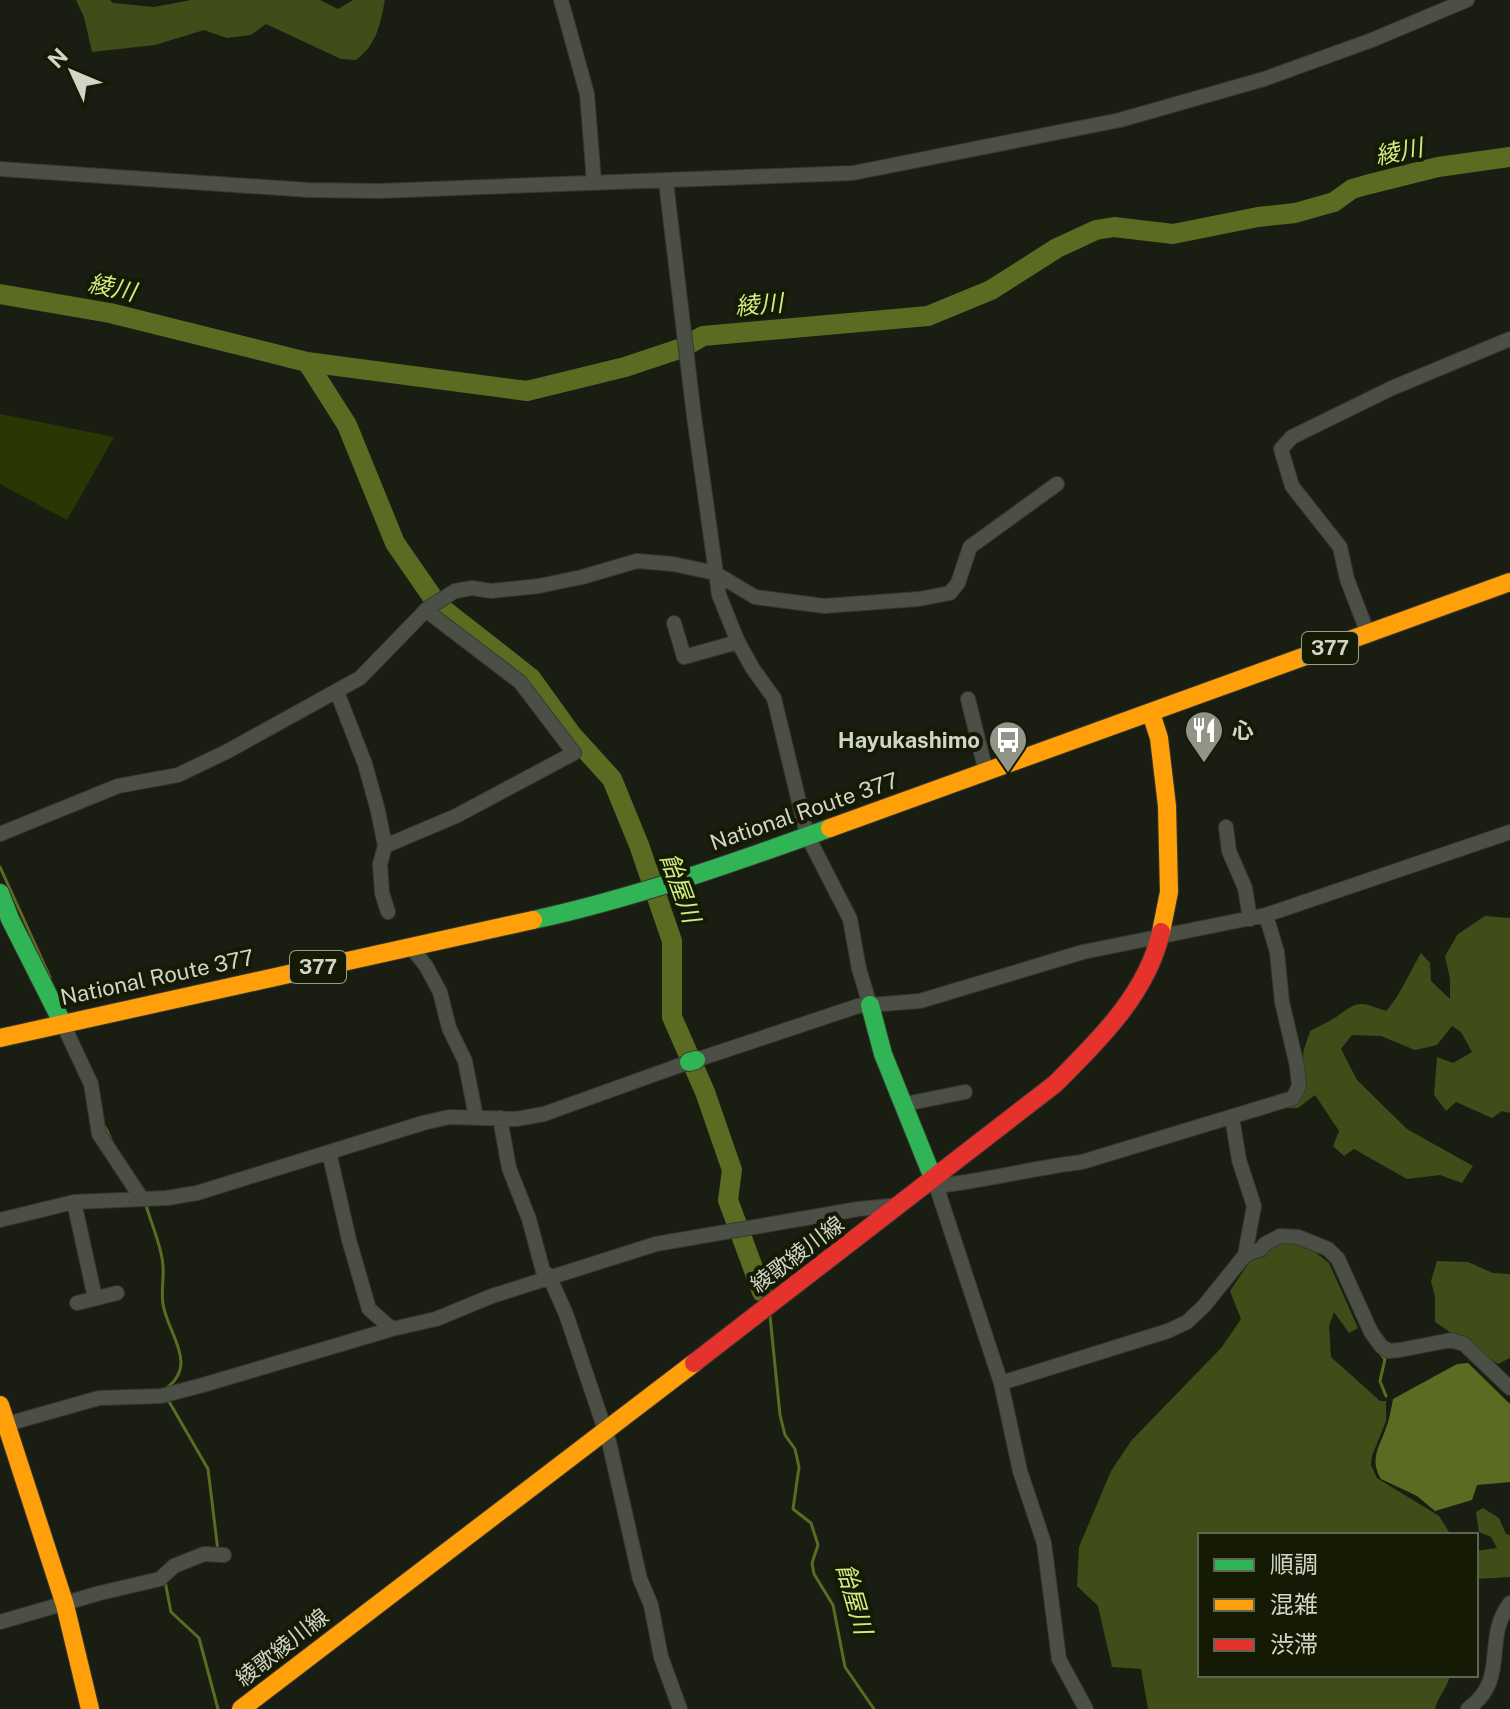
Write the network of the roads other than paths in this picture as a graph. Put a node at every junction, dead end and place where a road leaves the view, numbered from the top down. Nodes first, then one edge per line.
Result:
1 (561, 0) edge
2 (1467, 0) edge
3 (0, 169) edge
4 (594, 182) junction
5 (666, 188) junction
6 (1510, 339) edge
7 (1057, 484) dead end
8 (715, 573) junction
9 (1510, 582) edge
10 (428, 608) junction
11 (674, 623) dead end
12 (1368, 634) junction
13 (738, 642) junction
14 (337, 692) junction
15 (968, 699) dead end
16 (1151, 713) junction
17 (986, 772) junction
18 (1226, 827) dead end
19 (1510, 832) edge
20 (0, 834) edge
21 (807, 835) junction
22 (385, 846) junction
23 (0, 893) edge
24 (388, 912) dead end
25 (1266, 915) junction
26 (1250, 919) junction
27 (1159, 939) junction
28 (411, 947) junction
29 (870, 1005) junction
30 (62, 1022) junction
31 (0, 1038) edge
32 (965, 1092) dead end
33 (905, 1104) junction
34 (476, 1117) junction
35 (1232, 1117) junction
36 (500, 1118) junction
37 (329, 1152) junction
38 (935, 1182) junction
39 (142, 1199) junction
40 (74, 1202) junction
41 (900, 1205) junction
42 (0, 1220) edge
43 (1245, 1255) junction
44 (549, 1276) junction
45 (117, 1293) dead end
46 (95, 1298) junction
47 (77, 1303) dead end
48 (392, 1329) junction
49 (1001, 1383) junction
50 (1510, 1388) edge
51 (3, 1415) edge
52 (605, 1430) junction
53 (219, 1554) dead end
54 (1510, 1603) edge
55 (65, 1605) junction
56 (0, 1622) edge
57 (90, 1709) edge
58 (241, 1709) edge
59 (680, 1709) edge
60 (1086, 1709) edge
61 (1468, 1709) edge

1 - 4 street
2 - 5 street
3 - 4 street
4 - 5 street
5 - 8 street
6 - 12 street
7 - 8 street
8 - 10 street
8 - 13 street
9 - 12 main road, National Route 377 / 377
10 - 14 street
10 - 22 street
11 - 13 street
12 - 16 main road, National Route 377 / 377
13 - 21 street
14 - 20 street
14 - 22 street
15 - 17 street
16 - 17 main road, National Route 377 / 377
16 - 27 main road, 綾歌綾川線
17 - 21 main road, National Route 377 / 377
18 - 26 street
19 - 25 street
21 - 28 main road, National Route 377 / 377
21 - 29 street
22 - 24 street
23 - 30 main road
25 - 26 street
25 - 35 street
26 - 27 street
27 - 29 street
27 - 38 main road, 綾歌綾川線
28 - 30 main road, National Route 377 / 377
28 - 34 street
29 - 33 main road
29 - 36 street
30 - 31 main road, National Route 377 / 377
30 - 39 street
32 - 33 street
33 - 38 main road
34 - 36 street
34 - 37 street
35 - 38 street
35 - 43 street
36 - 44 street
37 - 39 street
37 - 48 street
38 - 41 main road, 綾歌綾川線
38 - 49 street
39 - 40 street
40 - 42 street
40 - 46 street
41 - 44 street
41 - 52 main road, 綾歌綾川線
43 - 49 street
43 - 50 street
44 - 48 street
44 - 52 street
45 - 46 street
46 - 47 street
48 - 51 street
49 - 60 street
51 - 55 main road
52 - 58 main road, 綾歌綾川線
52 - 59 street
53 - 55 street
54 - 61 street
55 - 56 street
55 - 57 main road

